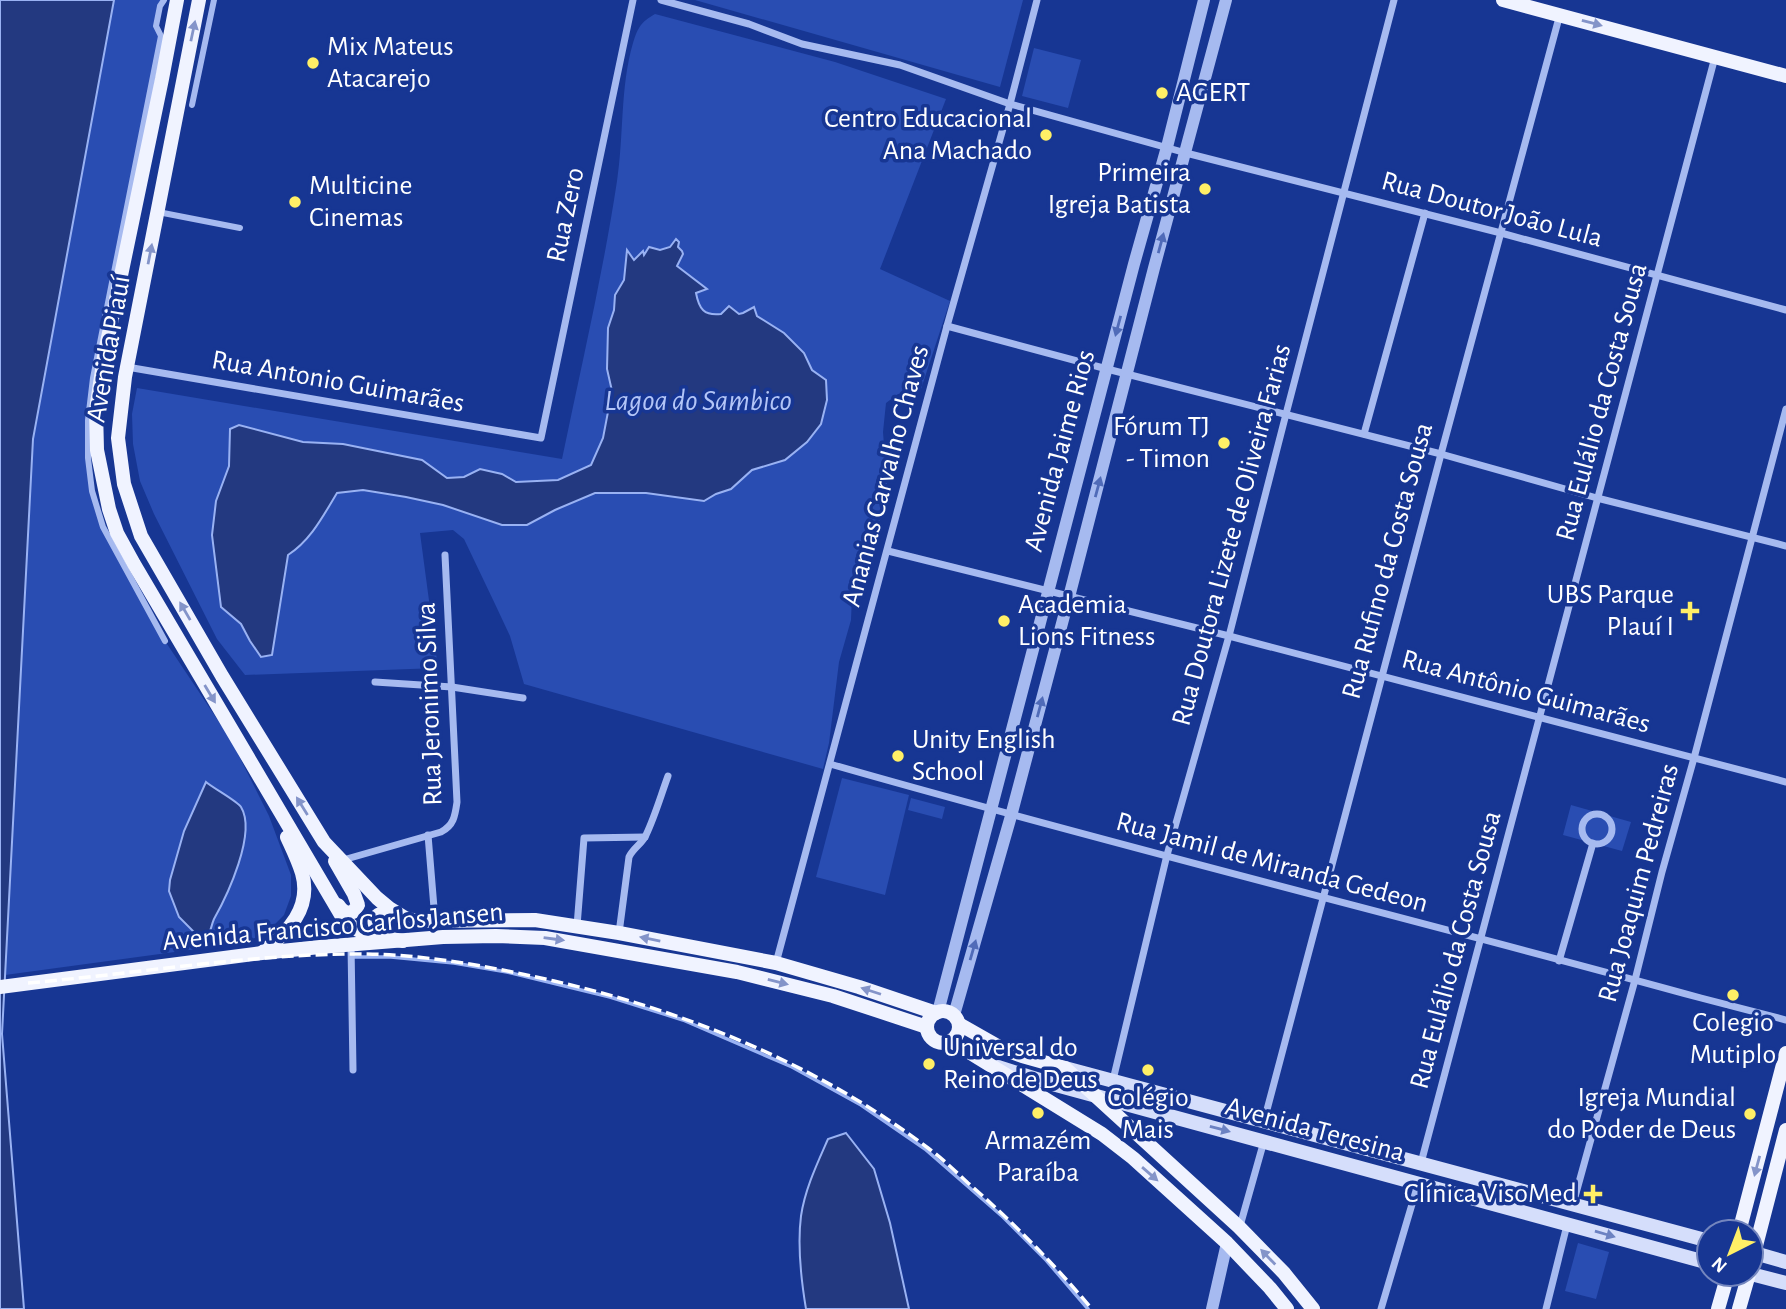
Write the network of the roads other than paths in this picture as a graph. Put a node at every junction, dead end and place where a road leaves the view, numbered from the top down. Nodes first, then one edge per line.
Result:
1 (164, 0) edge
2 (177, 0) edge
3 (199, 0) edge
4 (214, 0) edge
5 (632, 0) edge
6 (661, 0) edge
7 (1037, 0) edge
8 (1204, 0) edge
9 (1226, 0) edge
10 (1394, 0) edge
11 (1503, 0) edge
12 (1560, 14) junction
13 (1194, 37) junction
14 (1214, 43) junction
15 (1715, 57) junction
16 (1786, 76) edge
17 (191, 104) dead end
18 (1010, 104) junction
19 (1167, 147) junction
20 (1186, 153) junction
21 (1343, 193) junction
22 (158, 212) junction
23 (1425, 213) junction
24 (240, 228) dead end
25 (1501, 233) junction
26 (1134, 264) junction
27 (1154, 268) junction
28 (1657, 275) junction
29 (1786, 310) edge
30 (947, 326) junction
31 (127, 367) junction
32 (1107, 369) junction
33 (1128, 374) junction
34 (1786, 409) edge
35 (1286, 414) junction
36 (1364, 434) junction
37 (541, 438) joint
38 (1441, 454) junction
39 (1597, 498) junction
40 (1752, 537) junction
41 (1786, 545) edge
42 (888, 551) junction
43 (445, 555) dead end
44 (1048, 592) junction
45 (1069, 597) junction
46 (1229, 636) junction
47 (165, 641) dead end
48 (1383, 676) junction
49 (375, 682) dead end
50 (452, 687) junction
51 (523, 698) dead end
52 (1540, 718) junction
53 (1694, 758) junction
54 (830, 764) junction
55 (668, 776) dead end
56 (1786, 782) edge
57 (271, 797) junction
58 (991, 810) junction
59 (1011, 816) junction
60 (428, 835) junction
61 (645, 837) junction
62 (324, 842) junction
63 (1593, 843) junction
64 (1167, 855) junction
65 (342, 860) junction
66 (332, 898) junction
67 (1325, 898) junction
68 (405, 918) junction
69 (435, 921) junction
70 (577, 926) junction
71 (619, 933) junction
72 (383, 937) junction
73 (1480, 940) junction
74 (403, 941) junction
75 (351, 944) junction
76 (262, 953) junction
77 (1559, 961) junction
78 (776, 963) junction
79 (1635, 980) junction
80 (1, 987) edge
81 (937, 1012) junction
82 (956, 1020) junction
83 (1786, 1020) edge
84 (927, 1027) junction
85 (951, 1041) junction
86 (1786, 1053) edge
87 (990, 1065) junction
88 (1065, 1068) junction
89 (353, 1070) dead end
90 (1113, 1081) junction
91 (1094, 1095) junction
92 (1264, 1121) junction
93 (1767, 1127) junction
94 (1786, 1131) edge
95 (1323, 1137) junction
96 (1264, 1141) junction
97 (1318, 1156) junction
98 (1420, 1164) junction
99 (1184, 1177) junction
100 (1480, 1179) junction
101 (1418, 1183) junction
102 (1171, 1192) junction
103 (1475, 1199) junction
104 (1573, 1204) junction
105 (1744, 1218) edge
106 (1763, 1218) edge
107 (1568, 1223) junction
108 (1239, 1227) junction
109 (1695, 1237) edge
110 (1227, 1243) junction
111 (1765, 1259) edge
112 (1695, 1260) edge
113 (1786, 1262) edge
114 (1765, 1278) edge
115 (1786, 1283) edge
116 (1724, 1288) edge
117 (1746, 1288) edge
118 (1212, 1309) edge
119 (1287, 1309) edge
120 (1313, 1309) edge
121 (1381, 1309) edge
122 (1546, 1309) edge
123 (1718, 1309) edge
124 (1739, 1309) edge

1 - 47 street
2 -> 57 main road, Avenida Piauí
22 -> 3 main road, Avenida Piauí
4 - 17 street
5 - 37 street, Rua Zero
6 - 18 street
7 - 18 street, Ananias Carvalho Chaves
8 - 13 street, Avenida Jaime Rios
9 - 14 street, Avenida Jaime Rios
10 - 21 street, Rua Doutora Lizete de Oliveira Farias
11 - 12 main road
12 -> 15 main road
12 - 25 street, Rua Rufino da Costa Sousa
13 - 14 street
13 - 19 street, Avenida Jaime Rios
14 - 20 street, Avenida Jaime Rios
15 - 16 main road
15 - 28 street, Rua Eulálio da Costa Sousa
18 - 19 street
18 - 30 street, Ananias Carvalho Chaves
19 - 20 street
19 - 26 street, Avenida Jaime Rios
20 - 21 street, Rua Doutor João Lula
27 -> 20 street, Avenida Jaime Rios
21 - 23 street, Rua Doutor João Lula
21 - 35 street, Rua Doutora Lizete de Oliveira Farias
22 - 24 street
31 -> 22 main road, Avenida Piauí
23 - 25 street, Rua Doutor João Lula
23 - 36 street
25 - 28 street, Rua Doutor João Lula
25 - 38 street, Rua Rufino da Costa Sousa
26 - 27 street
26 -> 32 street, Avenida Jaime Rios
27 - 33 street, Avenida Jaime Rios
28 - 29 street, Rua Doutor João Lula
28 - 39 street, Rua Eulálio da Costa Sousa
30 - 32 street
30 - 42 street, Ananias Carvalho Chaves
31 - 37 street, Rua Antonio Guimarães
62 -> 31 main road, Avenida Piauí
32 - 33 street
32 - 44 street, Avenida Jaime Rios
33 - 35 street
45 -> 33 street, Avenida Jaime Rios
34 - 40 street, Rua Joaquim Pedreiras
35 - 36 street
35 - 46 street, Rua Doutora Lizete de Oliveira Farias
36 - 38 street
38 - 39 street
38 - 48 street, Rua Rufino da Costa Sousa
39 - 40 street
39 - 52 street, Rua Eulálio da Costa Sousa
40 - 41 street
40 - 53 street, Rua Joaquim Pedreiras
42 - 44 street, Rua Antônio Guimarães
42 - 54 street, Ananias Carvalho Chaves
43 - 50 street, Rua Jeronimo Silva
44 - 45 street, Rua Antônio Guimarães
44 - 58 street, Avenida Jaime Rios
45 - 46 street, Rua Antônio Guimarães
59 -> 45 street, Avenida Jaime Rios
46 - 48 street, Rua Antônio Guimarães
46 - 64 street, Rua Doutora Lizete de Oliveira Farias
48 - 52 street, Rua Antônio Guimarães
48 - 67 street, Rua Rufino da Costa Sousa
49 - 50 street
50 - 51 street
50 - 60 street, Rua Jeronimo Silva
52 - 53 street, Rua Antônio Guimarães
52 - 73 street, Rua Eulálio da Costa Sousa
53 - 56 street, Rua Antônio Guimarães
53 - 79 street, Rua Joaquim Pedreiras
54 - 58 street, Rua Jamil de Miranda Gedeon
54 - 78 street, Ananias Carvalho Chaves
55 - 61 street
57 - 66 main road, Avenida Piauí
57 - 76 main road, Avenida Piauí
58 - 59 street, Rua Jamil de Miranda Gedeon
58 - 81 street, Avenida Jaime Rios
59 - 64 street, Rua Jamil de Miranda Gedeon
82 -> 59 street, Avenida Jaime Rios
60 - 65 street, Rua Jeronimo Silva
60 - 69 street, Rua Jeronimo Silva
61 - 70 street
61 - 71 street
62 - 65 main road, Avenida Piauí
62 - 66 main road
63 - 63 street
63 - 77 street
64 - 67 street, Rua Jamil de Miranda Gedeon
64 - 90 street, Rua Doutora Lizete de Oliveira Farias
65 - 68 main road, Avenida Francisco Carlos Jansen
66 - 72 main road, Avenida Piauí
67 - 73 street, Rua Jamil de Miranda Gedeon
67 - 92 street, Rua Rufino da Costa Sousa
68 - 69 main road, Avenida Francisco Carlos Jansen
68 - 72 main road
69 - 70 main road, Avenida Francisco Carlos Jansen
70 - 71 main road, Avenida Francisco Carlos Jansen
78 -> 71 main road, Avenida Francisco Carlos Jansen
72 - 74 main road, Avenida Piauí
73 - 77 street, Rua Jamil de Miranda Gedeon
73 - 98 street, Rua Eulálio da Costa Sousa
74 - 75 main road, Avenida Francisco Carlos Jansen
74 -> 84 main road, Avenida Francisco Carlos Jansen
75 - 76 main road, Avenida Francisco Carlos Jansen
75 - 89 street
76 - 80 main road, Avenida Francisco Carlos Jansen
77 - 79 street, Rua Jamil de Miranda Gedeon
81 -> 78 main road, Avenida Francisco Carlos Jansen
79 - 83 street, Rua Jamil de Miranda Gedeon
79 - 104 street, Rua Joaquim Pedreiras
81 - 82 main road, Avenida Francisco Carlos Jansen
81 - 84 main road
82 - 85 main road
82 - 88 main road, Avenida Francisco Carlos Jansen
84 - 85 main road, Avenida Francisco Carlos Jansen
85 - 87 main road, Avenida Francisco Carlos Jansen
86 - 93 main road
87 - 91 main road, Avenida Teresina
87 -> 102 main road, Avenida Francisco Carlos Jansen
88 - 90 main road, Avenida Teresina
88 - 91 main road, Avenida Francisco Carlos Jansen
90 - 92 main road, Avenida Teresina
91 -> 96 main road, Avenida Teresina
91 - 99 main road, Avenida Francisco Carlos Jansen
92 - 95 main road, Avenida Teresina
93 - 94 main road
93 -> 105 main road
94 - 106 main road
95 - 97 main road
95 - 98 main road, Avenida Teresina
96 - 97 main road, Avenida Teresina
96 - 108 street
97 - 101 main road, Avenida Teresina
98 - 100 main road, Avenida Teresina
99 - 102 main road
99 - 108 main road, Avenida Francisco Carlos Jansen
100 - 103 main road
100 - 104 main road, Avenida Teresina
101 - 103 main road, Avenida Teresina
101 - 121 street
102 - 110 main road, Avenida Francisco Carlos Jansen
103 - 107 main road, Avenida Teresina
104 - 109 main road, Avenida Teresina
107 -> 112 main road, Avenida Teresina
107 - 122 street
120 -> 108 main road, Avenida Francisco Carlos Jansen
110 - 118 street
110 - 119 main road, Avenida Francisco Carlos Jansen
111 - 113 main road
114 - 115 main road
116 - 123 main road
117 - 124 main road

